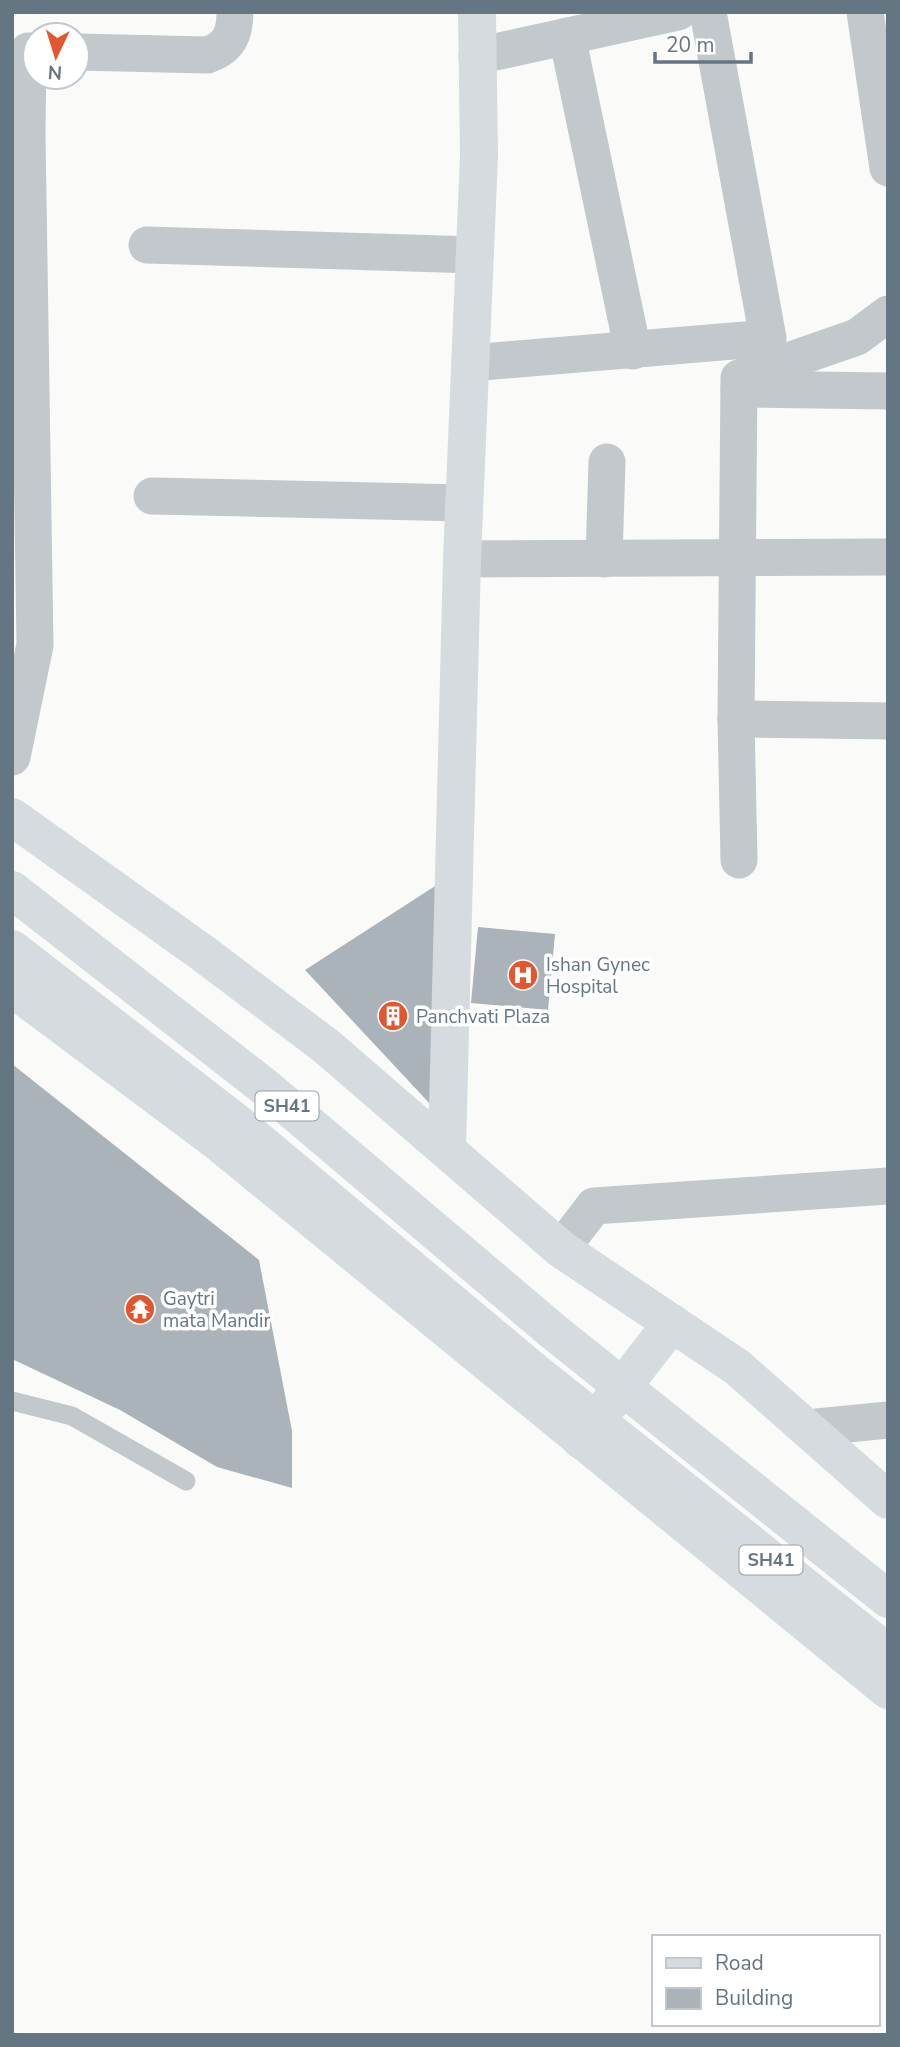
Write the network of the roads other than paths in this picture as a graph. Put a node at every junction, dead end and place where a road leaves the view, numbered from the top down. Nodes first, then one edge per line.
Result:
1 (235, 12) edge
2 (477, 12) edge
3 (678, 12) edge
4 (708, 12) edge
5 (864, 12) edge
6 (566, 37) junction
7 (91, 52) edge
8 (477, 56) junction
9 (26, 91) edge
10 (888, 168) edge
11 (146, 245) dead end
12 (475, 255) junction
13 (888, 314) edge
14 (633, 351) junction
15 (470, 363) junction
16 (739, 389) junction
17 (888, 391) edge
18 (607, 462) dead end
19 (152, 496) dead end
20 (464, 503) junction
21 (888, 557) edge
22 (736, 558) junction
23 (462, 559) junction
24 (604, 559) junction
25 (736, 719) junction
26 (888, 721) edge
27 (12, 757) edge
28 (12, 817) edge
29 (739, 860) dead end
30 (12, 890) edge
31 (12, 949) edge
32 (12, 988) edge
33 (447, 1149) junction
34 (888, 1186) edge
35 (561, 1249) junction
36 (673, 1323) junction
37 (12, 1401) edge
38 (888, 1420) edge
39 (807, 1428) junction
40 (581, 1440) junction
41 (186, 1481) dead end
42 (888, 1500) edge
43 (888, 1599) edge
44 (888, 1653) edge
45 (888, 1690) edge

1 - 7 street
2 - 8 street
3 - 6 street
4 - 14 street
5 - 10 street
6 - 8 street
6 - 14 street
8 - 12 street
9 - 27 street
11 - 12 street
12 - 15 street
13 - 16 street
14 - 15 street
15 - 20 street
16 - 17 street
16 - 22 street
18 - 24 street
19 - 20 street
20 - 23 street
21 - 22 street
22 - 24 street
22 - 25 street
23 - 24 street
23 - 33 street
25 - 26 street
25 - 29 street
28 - 33 street
30 - 43 street, SH41
31 - 44 street, SH41
32 - 40 street
33 - 35 street
34 - 35 street
35 - 36 street
36 - 39 street
36 - 40 street
37 - 41 lane
38 - 39 street
39 - 42 street
40 - 45 street

